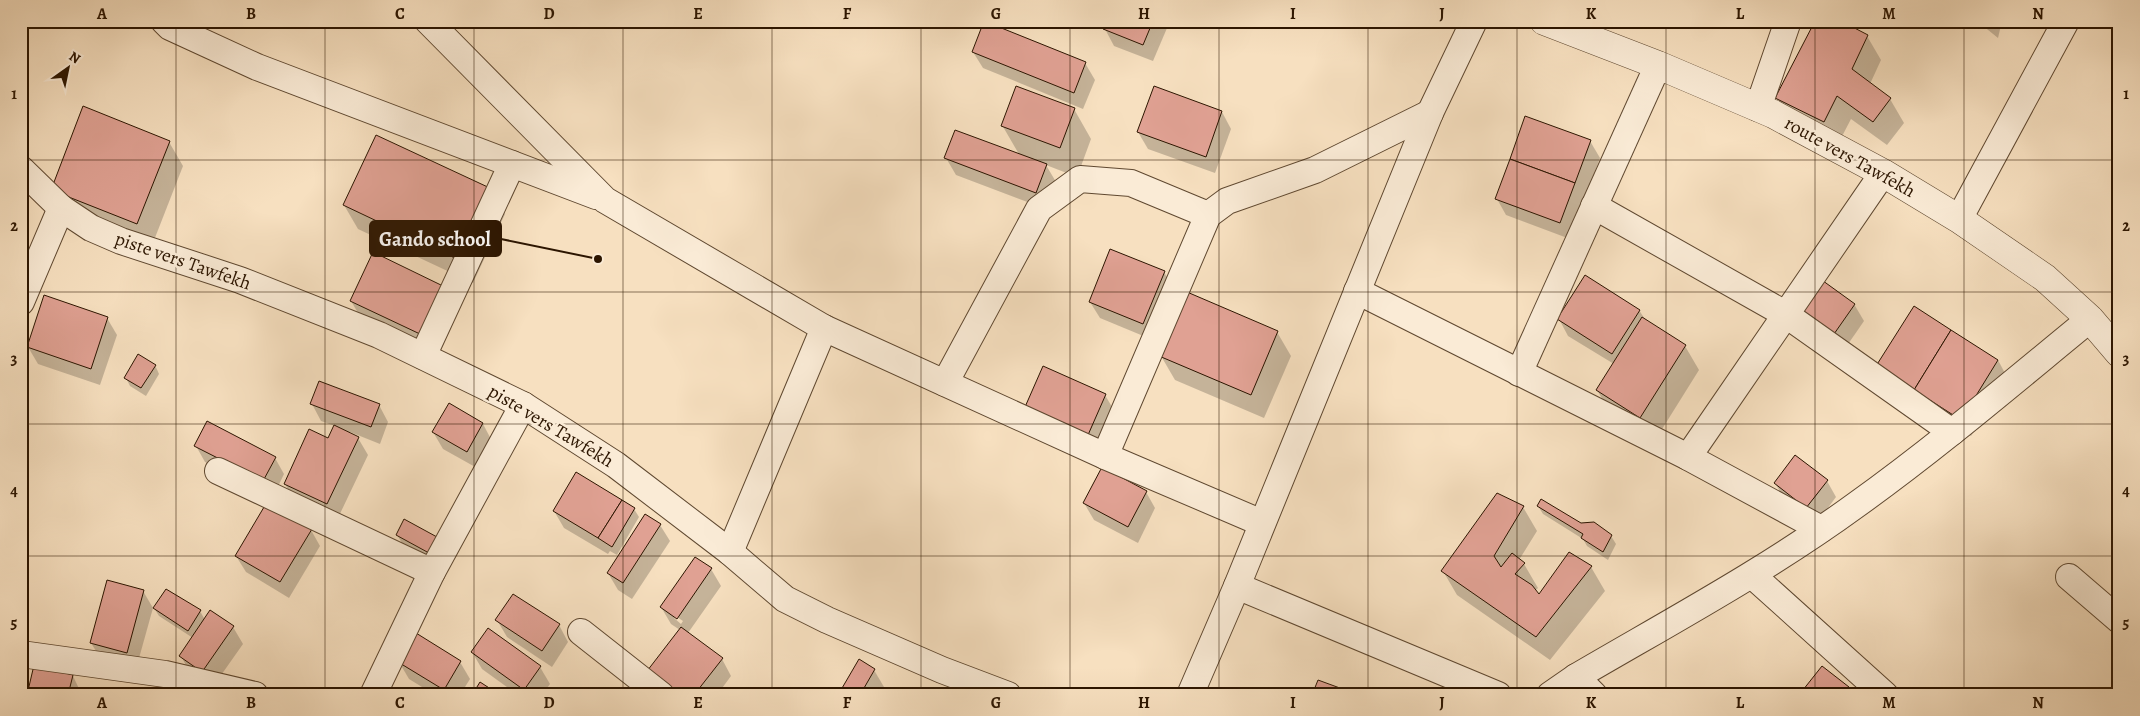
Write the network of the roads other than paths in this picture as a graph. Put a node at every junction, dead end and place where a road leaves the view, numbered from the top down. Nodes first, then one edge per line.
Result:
1 (164, 21) edge
2 (428, 21) edge
3 (1474, 21) edge
4 (1788, 21) edge
5 (2066, 21) edge
6 (1553, 23) edge
7 (1658, 64) junction
8 (1758, 108) junction
9 (1430, 113) junction
10 (512, 164) junction
11 (21, 169) edge
12 (1883, 173) junction
13 (605, 200) junction
14 (1594, 206) junction
15 (61, 208) junction
16 (1208, 215) junction
17 (1959, 219) junction
18 (1357, 291) junction
19 (21, 302) edge
20 (1785, 314) junction
21 (2090, 319) junction
22 (824, 328) junction
23 (2119, 353) edge
24 (423, 356) junction
25 (1519, 373) junction
26 (945, 383) junction
27 (524, 405) junction
28 (1952, 432) junction
29 (1105, 456) junction
30 (1688, 457) junction
31 (218, 471) dead end
32 (1262, 524) junction
33 (1821, 529) junction
34 (730, 552) junction
35 (432, 572) junction
36 (1752, 575) junction
37 (2069, 577) dead end
38 (1237, 586) junction
39 (2119, 620) edge
40 (581, 632) dead end
41 (21, 654) edge
42 (161, 685) edge
43 (1585, 686) edge
44 (255, 695) edge
45 (373, 695) edge
46 (661, 695) edge
47 (1008, 695) edge
48 (1190, 695) edge
49 (1498, 695) edge
50 (1550, 695) edge
51 (1885, 695) edge

1 - 10 street
2 - 13 street
3 - 9 street
4 - 8 street
5 - 17 street
6 - 7 street, route vers Tawfekh
7 - 8 street, route vers Tawfekh
7 - 14 street
8 - 12 street, route vers Tawfekh
9 - 16 street
9 - 18 street
10 - 13 street
10 - 24 street
11 - 15 street, piste vers Tawfekh
12 - 17 street, route vers Tawfekh
12 - 20 street
13 - 22 street
14 - 20 street
14 - 25 street
15 - 19 street
15 - 24 street, piste vers Tawfekh
16 - 26 street
16 - 29 street
17 - 21 street, route vers Tawfekh
18 - 25 street
18 - 32 street
20 - 28 street
20 - 30 street
21 - 23 street, route vers Tawfekh
21 - 28 street
22 - 26 street
22 - 34 street
24 - 27 street, piste vers Tawfekh
25 - 30 street
26 - 29 street
27 - 34 street, piste vers Tawfekh
27 - 35 street
28 - 33 street
29 - 32 street
30 - 33 street
31 - 35 street
32 - 38 street
33 - 36 street
34 - 47 street, piste vers Tawfekh
35 - 45 street
36 - 43 street
36 - 51 street
37 - 39 street
38 - 48 street
38 - 49 street
40 - 46 street
41 - 42 street
42 - 44 street
43 - 50 street

